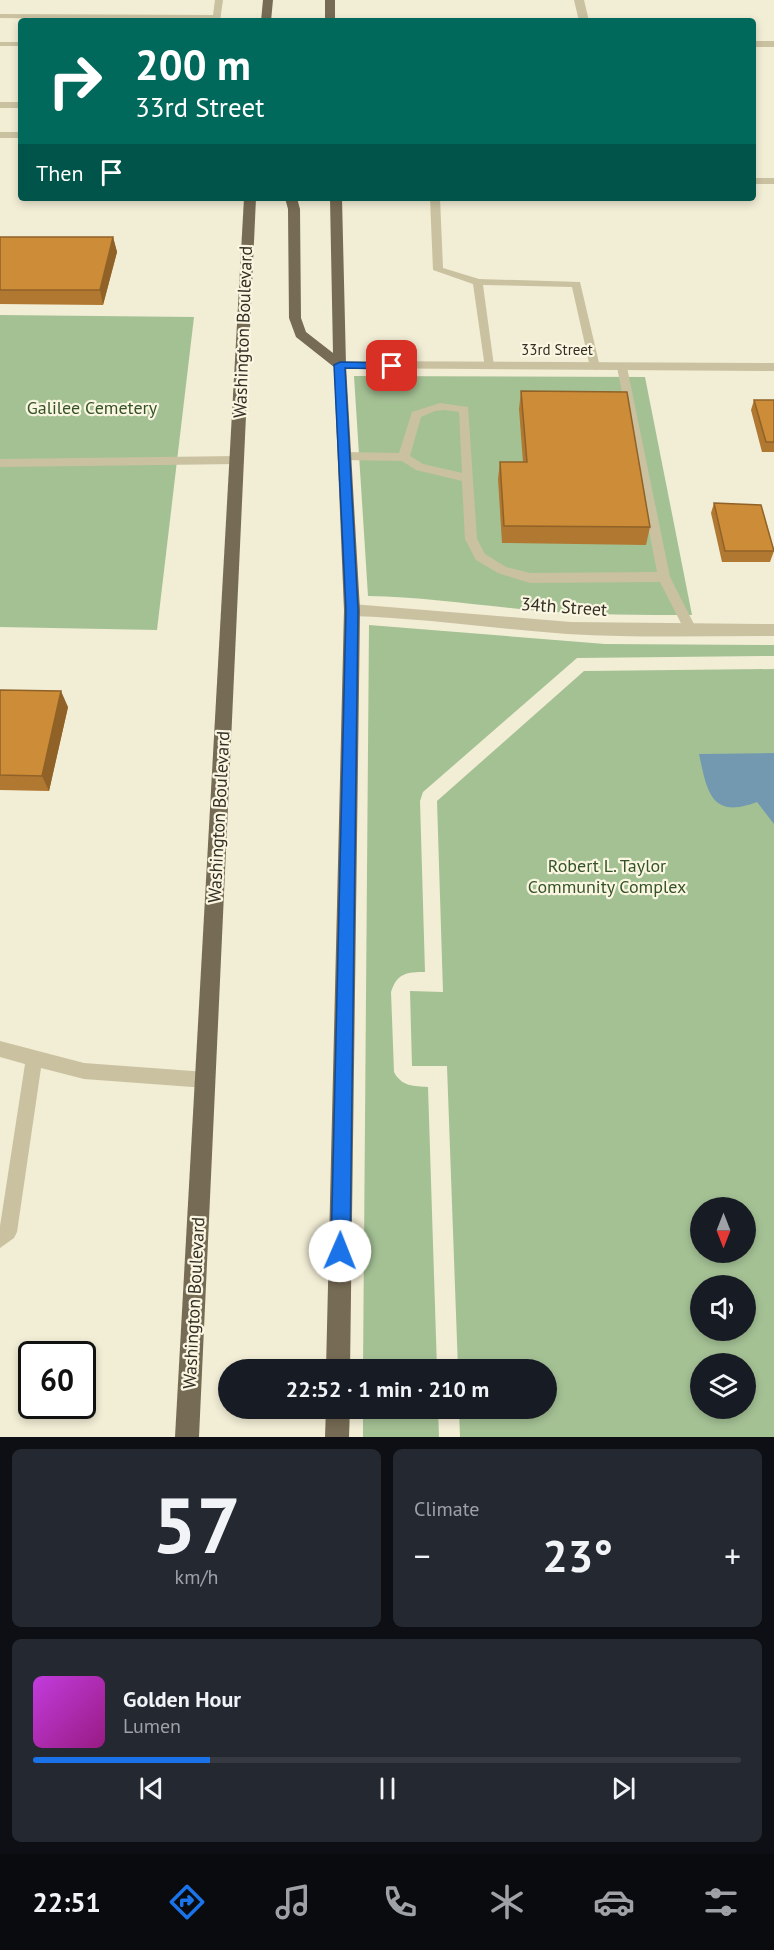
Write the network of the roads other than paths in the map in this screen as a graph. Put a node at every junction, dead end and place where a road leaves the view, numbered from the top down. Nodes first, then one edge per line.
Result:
1 (219, 0) edge
2 (268, 0) edge
3 (330, 0) edge
4 (579, 0) edge
5 (0, 16) edge
6 (144, 18) edge
7 (216, 18) edge
8 (266, 18) edge
9 (330, 18) edge
10 (583, 18) edge
11 (0, 44) edge
12 (18, 44) edge
13 (756, 44) edge
14 (774, 44) edge
15 (0, 105) edge
16 (18, 105) edge
17 (0, 135) edge
18 (18, 135) edge
19 (756, 181) edge
20 (774, 181) edge
21 (250, 201) edge
22 (292, 201) edge
23 (336, 201) edge
24 (435, 201) edge
25 (478, 282) junction
26 (340, 365) junction
27 (489, 366) junction
28 (595, 367) junction
29 (622, 367) junction
30 (774, 368) edge
31 (344, 456) junction
32 (404, 457) junction
33 (238, 460) junction
34 (0, 463) edge
35 (468, 478) junction
36 (664, 577) junction
37 (352, 610) junction
38 (691, 630) junction
39 (774, 630) edge
40 (0, 1049) edge
41 (34, 1058) junction
42 (206, 1080) junction
43 (0, 1239) edge
44 (338, 1359) edge
45 (338, 1419) edge
46 (187, 1437) edge
47 (337, 1437) edge

1 - 7 lane
2 - 8 main road
3 - 9 main road
4 - 10 street
5 - 6 lane
11 - 12 lane
13 - 14 street
15 - 16 lane
17 - 18 lane
19 - 20 street
21 - 33 main road, Washington Boulevard
22 - 26 main road
23 - 26 main road
24 - 25 lane
25 - 27 lane
25 - 28 lane
26 - 27 street, 33rd Street
26 - 31 main road
27 - 28 street, 33rd Street
28 - 29 street, 33rd Street
29 - 30 street, 33rd Street
29 - 36 lane
31 - 32 lane
31 - 37 main road
32 - 35 lane
32 - 35 lane
33 - 34 lane
33 - 42 main road, Washington Boulevard
35 - 36 lane
36 - 38 lane
37 - 38 street, 34th Street
37 - 44 main road
38 - 39 street, 34th Street
40 - 41 lane
41 - 42 lane
41 - 43 lane
42 - 46 main road, Washington Boulevard
45 - 47 main road

